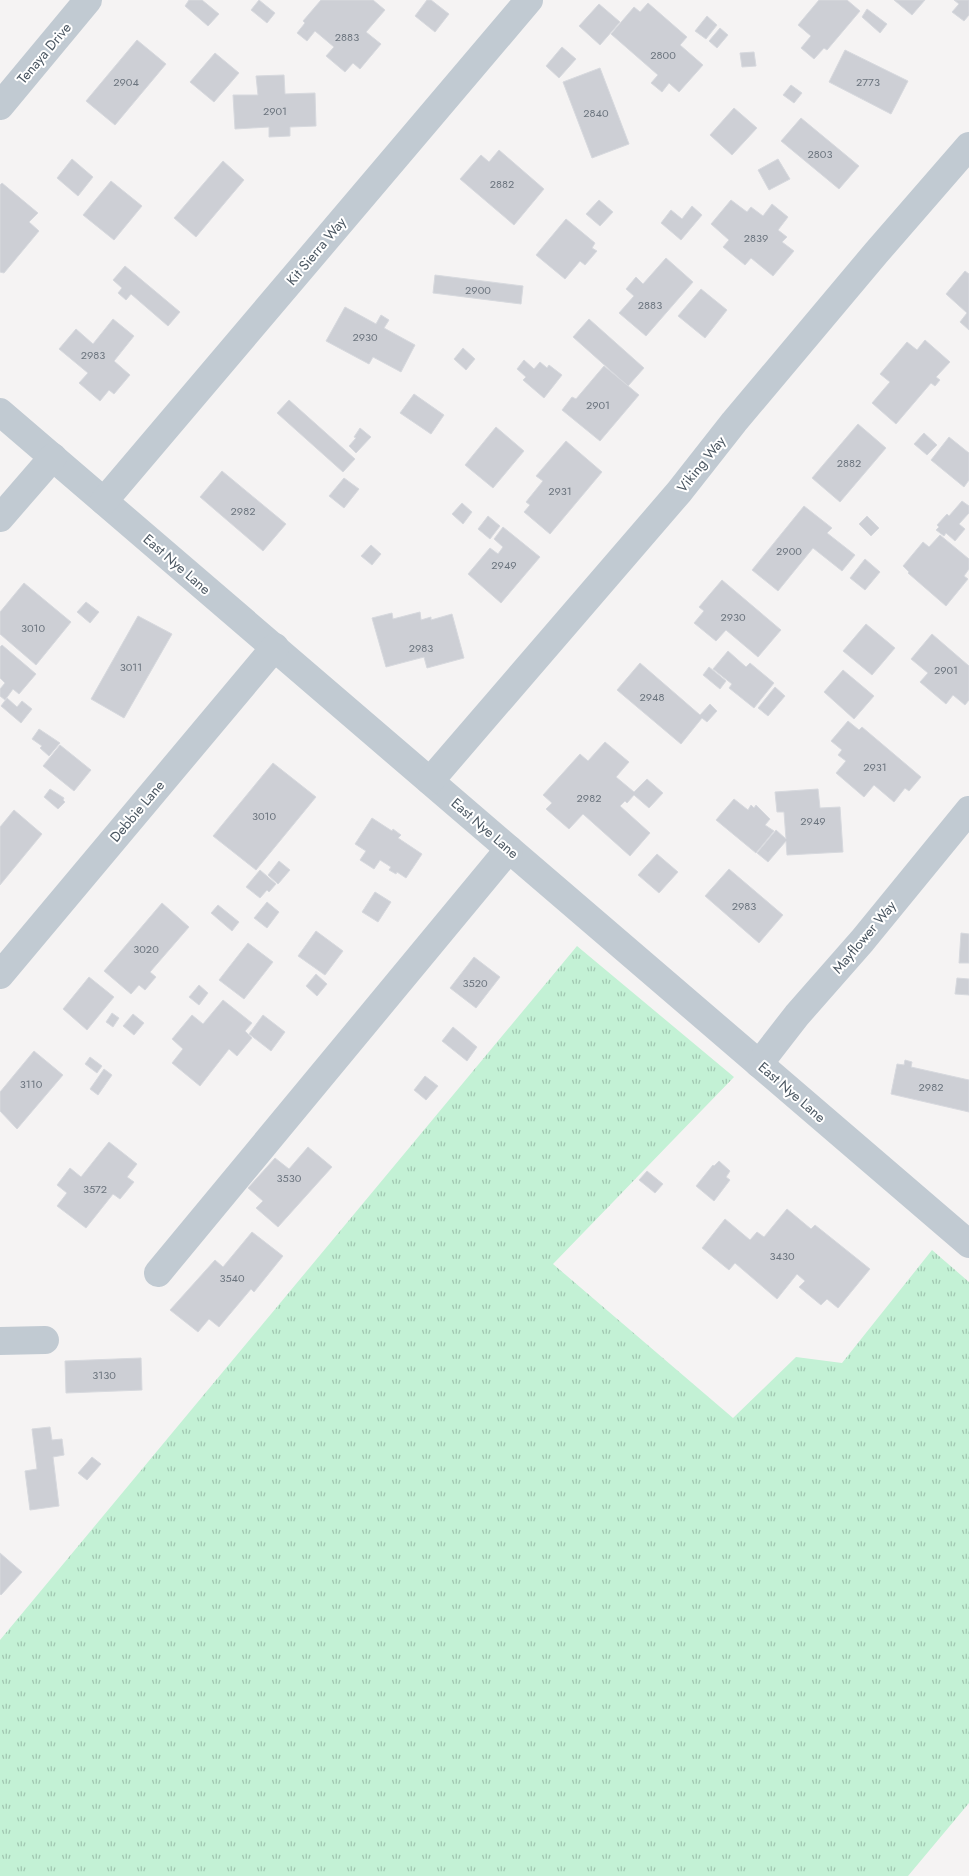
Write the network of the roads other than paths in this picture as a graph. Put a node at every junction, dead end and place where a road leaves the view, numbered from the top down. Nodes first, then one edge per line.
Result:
1 (88, 0) edge
2 (528, 0) edge
3 (0, 106) edge
4 (969, 146) edge
5 (0, 412) edge
6 (52, 457) junction
7 (104, 501) junction
8 (0, 518) edge
9 (274, 647) junction
10 (430, 781) junction
11 (969, 810) edge
12 (509, 849) junction
13 (0, 974) edge
14 (759, 1064) junction
15 (969, 1244) edge
16 (158, 1273) dead end
17 (45, 1340) dead end
18 (0, 1341) edge

1 - 3 street, Tenaya Drive
2 - 7 street, Kit Sierra Way
4 - 10 street, Viking Way
5 - 6 street, East Nye Lane
6 - 7 street, East Nye Lane
6 - 8 street
7 - 9 street, East Nye Lane
9 - 10 street, East Nye Lane
9 - 13 street, Debbie Lane
10 - 12 street, East Nye Lane
11 - 14 street, Mayflower Way
12 - 14 street, East Nye Lane
12 - 16 street
14 - 15 street, East Nye Lane
17 - 18 street

